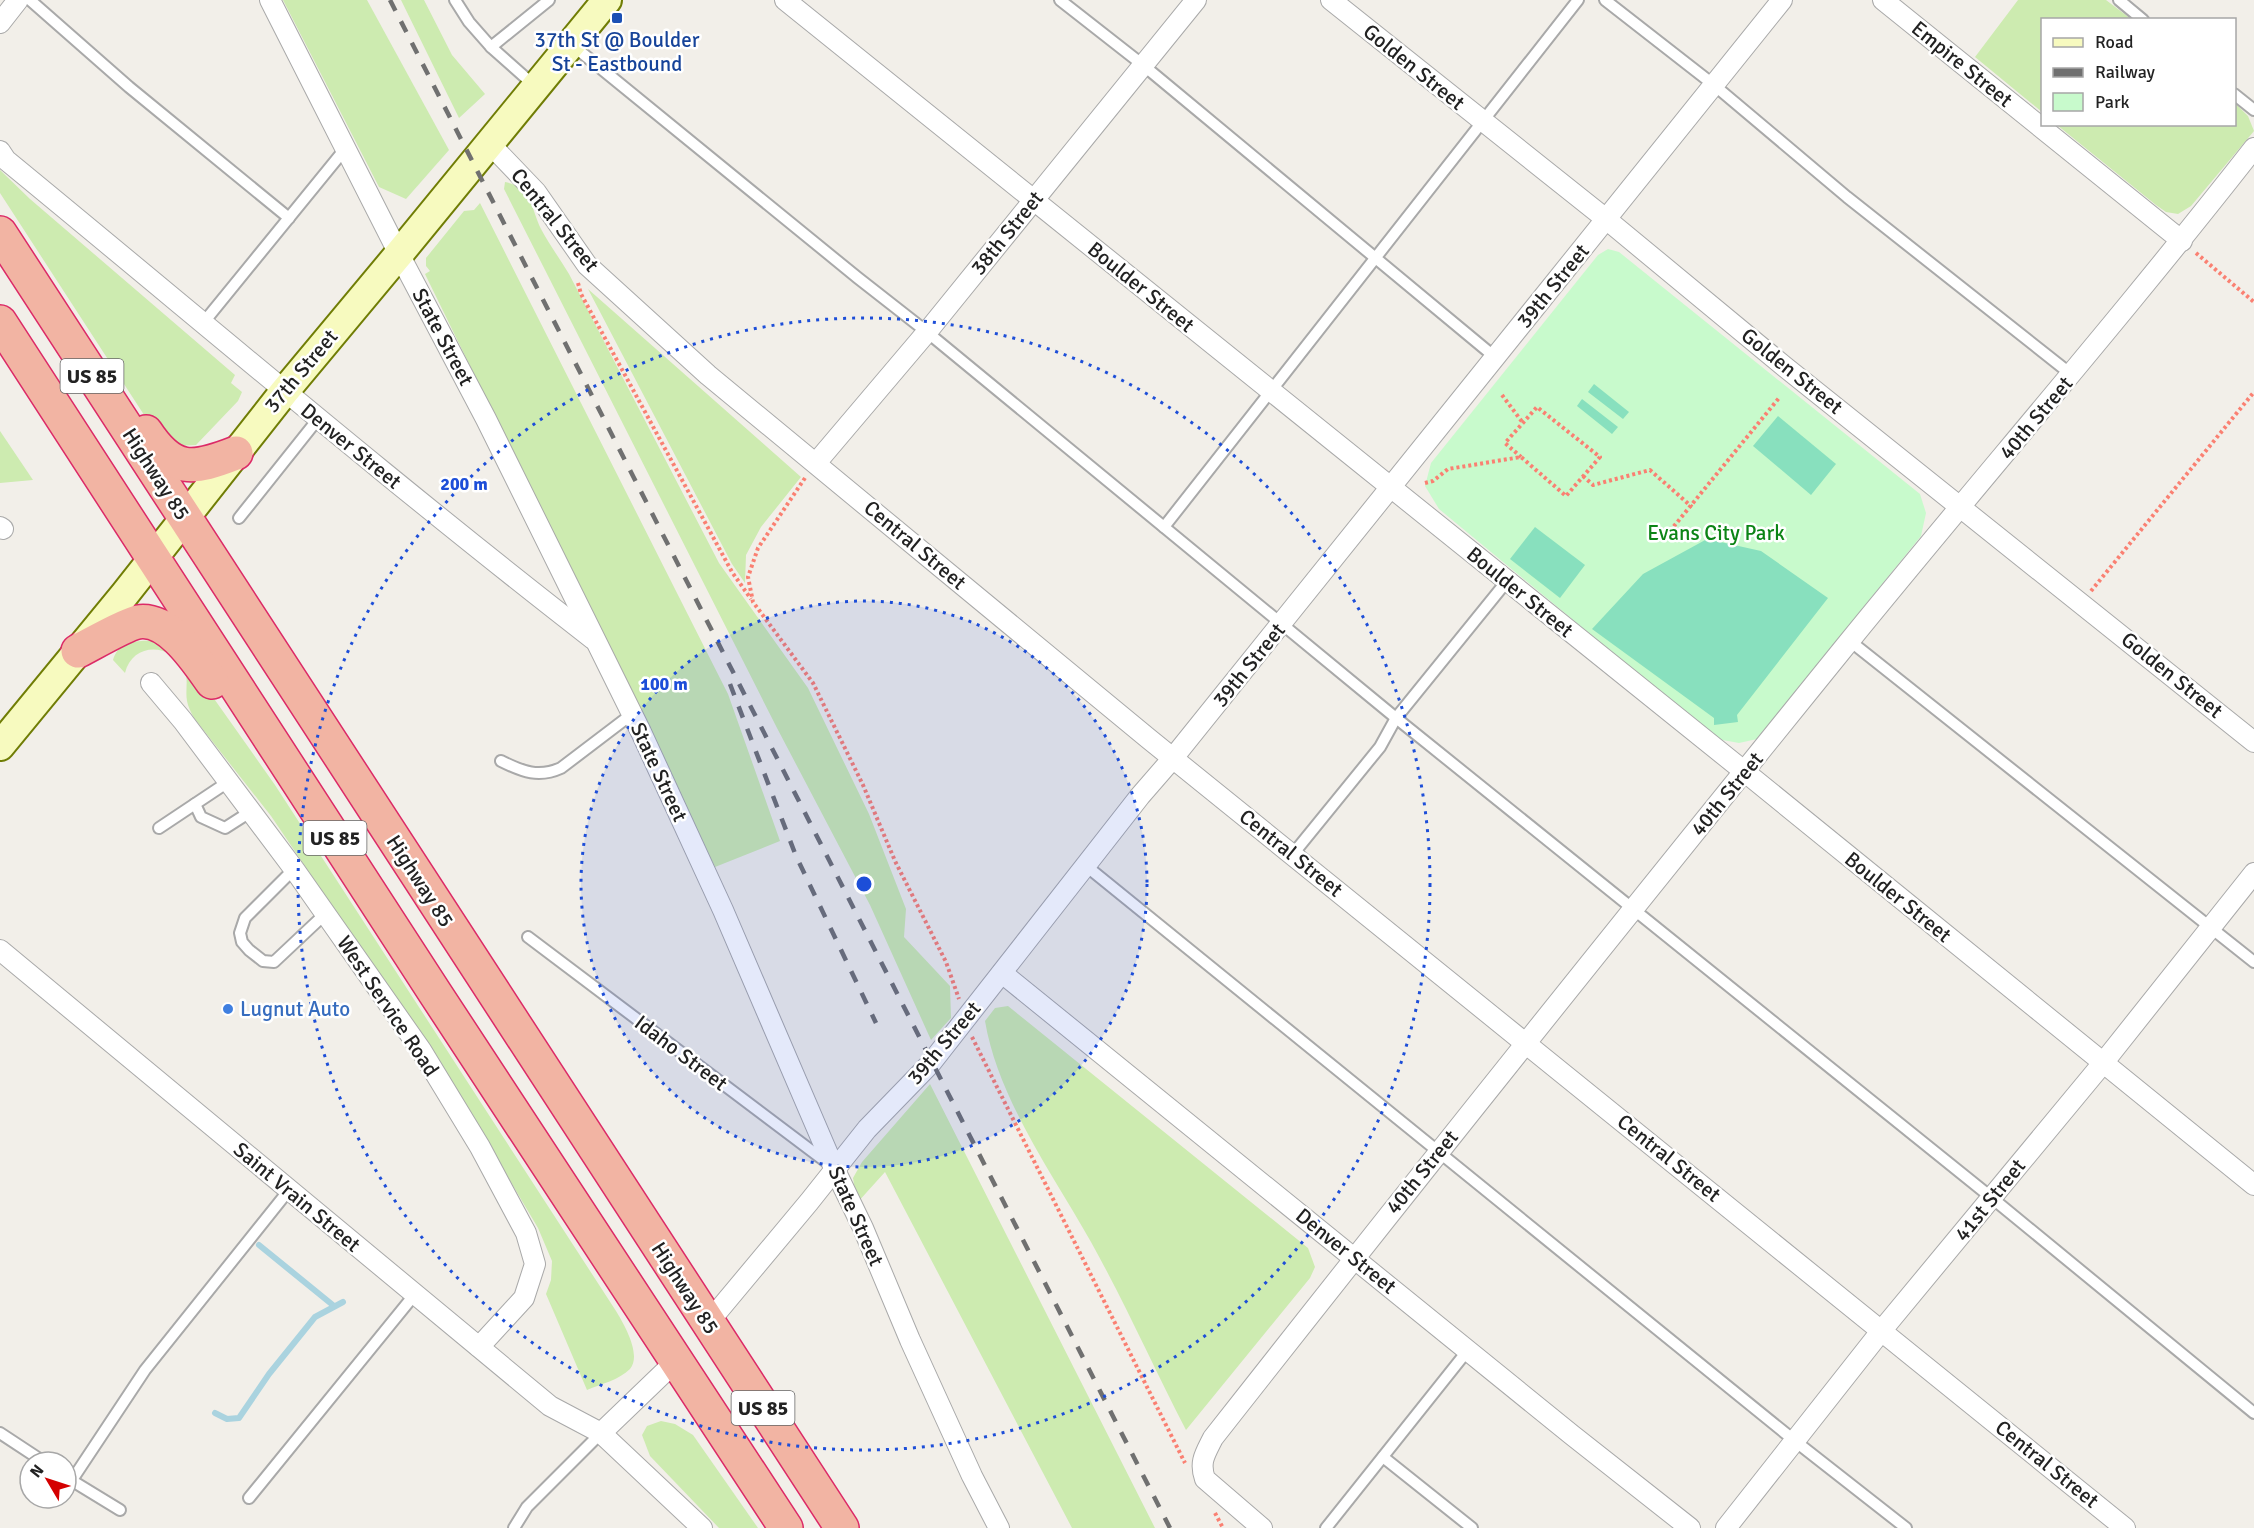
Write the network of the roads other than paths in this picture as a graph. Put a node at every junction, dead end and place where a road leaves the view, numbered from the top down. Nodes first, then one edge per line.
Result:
1 (18, 0) edge
2 (30, 0) edge
3 (270, 0) edge
4 (456, 0) edge
5 (549, 0) edge
6 (607, 0) edge
7 (784, 0) edge
8 (1060, 0) edge
9 (1196, 0) edge
10 (1331, 0) edge
11 (1578, 0) edge
12 (1605, 0) edge
13 (1782, 0) edge
14 (1883, 0) edge
15 (2119, 0) edge
16 (2141, 18) edge
17 (0, 23) edge
18 (571, 44) junction
19 (491, 47) junction
20 (1143, 65) junction
21 (1714, 85) junction
22 (537, 87) junction
23 (2236, 95) edge
24 (2254, 110) edge
25 (1483, 121) junction
26 (490, 144) junction
27 (2254, 148) edge
28 (345, 149) junction
29 (0, 151) edge
30 (1033, 201) junction
31 (289, 218) junction
32 (1606, 219) junction
33 (0, 231) edge
34 (2182, 240) junction
35 (399, 254) junction
36 (1377, 258) junction
37 (0, 322) edge
38 (204, 322) junction
39 (927, 332) junction
40 (1496, 358) junction
41 (2072, 375) junction
42 (284, 392) junction
43 (1272, 393) junction
44 (318, 419) junction
45 (236, 453) junction
46 (816, 463) junction
47 (1391, 489) junction
48 (1962, 507) junction
49 (184, 518) junction
50 (239, 518) dead end
51 (1164, 527) junction
52 (154, 557) junction
53 (1507, 581) junction
54 (1281, 624) junction
55 (1850, 641) junction
56 (598, 642) junction
57 (78, 651) junction
58 (151, 683) dead end
59 (632, 714) junction
60 (1396, 718) junction
61 (3, 736) edge
62 (2254, 742) edge
63 (1173, 758) junction
64 (501, 761) dead end
65 (1745, 772) junction
66 (293, 773) junction
67 (228, 782) junction
68 (195, 804) junction
69 (250, 812) junction
70 (159, 828) dead end
71 (1293, 854) junction
72 (1085, 865) junction
73 (294, 868) junction
74 (2254, 873) edge
75 (1634, 911) junction
76 (325, 914) junction
77 (2211, 927) junction
78 (528, 937) dead end
79 (0, 950) edge
80 (2254, 962) edge
81 (1002, 973) junction
82 (1526, 1043) junction
83 (2103, 1063) junction
84 (1440, 1151) junction
85 (834, 1168) junction
86 (2254, 1185) edge
87 (289, 1190) junction
88 (1992, 1198) junction
89 (1354, 1257) junction
90 (415, 1294) junction
91 (708, 1323) junction
92 (1882, 1330) junction
93 (479, 1347) junction
94 (1468, 1350) junction
95 (677, 1360) junction
96 (2254, 1413) edge
97 (601, 1432) junction
98 (0, 1433) edge
99 (1795, 1441) junction
100 (26, 1450) edge
101 (1383, 1457) junction
102 (78, 1465) edge
103 (78, 1484) edge
104 (249, 1498) dead end
105 (120, 1510) dead end
106 (514, 1528) edge
107 (702, 1528) edge
108 (786, 1528) edge
109 (842, 1528) edge
110 (999, 1528) edge
111 (1262, 1528) edge
112 (1326, 1528) edge
113 (1472, 1528) edge
114 (1690, 1528) edge
115 (1726, 1528) edge
116 (1906, 1528) edge
117 (2125, 1528) edge

1 - 17 street
2 - 31 lane
3 - 28 street, State Street
4 - 19 lane
5 - 19 lane
6 - 18 main road, 37th Street
7 - 30 street, Boulder Street
8 - 20 lane
9 - 20 street, 38th Street
10 - 25 street, Golden Street
11 - 25 lane
12 - 21 lane
13 - 21 street, 39th Street
14 - 34 street, Empire Street
15 - 16 lane
18 - 22 main road, 37th Street
18 - 39 lane
19 - 22 lane
20 - 30 street, 38th Street
20 - 36 lane
21 - 32 street, 39th Street
21 - 41 lane
22 - 26 main road, 37th Street
23 - 24 lane
25 - 32 street, Golden Street
25 - 36 lane
26 - 35 main road, 37th Street
26 - 46 street, Central Street
27 - 34 street, 40th Street
28 - 31 lane
28 - 35 street, State Street
29 - 38 street, Denver Street
30 - 39 street, 38th Street
30 - 43 street, Boulder Street
31 - 38 lane
32 - 40 street, 39th Street
32 - 48 street, Golden Street
33 - 45 highway
33 - 49 highway, Highway 85 / US 85
34 - 41 street, 40th Street
35 - 42 main road, 37th Street
35 - 56 street, State Street
36 - 40 lane
36 - 43 lane
37 - 52 highway, US 85
38 - 42 street, Denver Street
39 - 46 street, 38th Street
39 - 51 lane
40 - 47 street, 39th Street
41 - 48 street, 40th Street
42 - 44 street, Denver Street
42 - 45 main road, 37th Street
43 - 47 street, Boulder Street
43 - 51 lane
44 - 50 lane
44 - 56 street, Denver Street
45 - 49 main road, 37th Street
46 - 63 street, Central Street
47 - 53 street, Boulder Street
47 - 54 street, 39th Street
48 - 55 street, 40th Street
48 - 62 street, Golden Street
49 - 52 main road, 37th Street
49 - 91 highway, Highway 85 / US 85
51 - 54 lane
52 - 57 main road, 37th Street
52 - 66 highway, US 85
53 - 60 lane
53 - 65 street, Boulder Street
54 - 60 lane
54 - 63 street, 39th Street
55 - 65 street, 40th Street
55 - 77 lane
56 - 59 street, State Street
57 - 61 main road, 37th Street
57 - 66 highway
58 - 67 street, West Service Road
59 - 64 lane
59 - 85 street, State Street
60 - 71 lane
60 - 75 lane
63 - 71 street, Central Street
63 - 72 street, 39th Street
65 - 75 street, 40th Street
65 - 83 street, Boulder Street
66 - 95 highway, US 85
67 - 68 lane
67 - 69 street, West Service Road
68 - 69 lane
68 - 70 lane
69 - 73 street, West Service Road
71 - 82 street, Central Street
72 - 81 street, 39th Street
72 - 84 lane
73 - 76 street, West Service Road
73 - 76 lane
74 - 77 street, 41st Street
75 - 82 street, 40th Street
75 - 88 lane
76 - 93 street, West Service Road
77 - 80 lane
77 - 83 street, 41st Street
78 - 85 lane, Idaho Street
79 - 87 street, Saint Vrain Street
81 - 85 street, 39th Street
81 - 89 street, Denver Street
82 - 84 street, 40th Street
82 - 92 street, Central Street
83 - 86 street, Boulder Street
83 - 88 street, 41st Street
84 - 89 street, 40th Street
84 - 99 lane
85 - 91 street, 39th Street
85 - 110 street, State Street
87 - 90 street, Saint Vrain Street
87 - 102 lane
88 - 92 street, 41st Street
88 - 96 lane
89 - 94 street, Denver Street
89 - 111 street, 40th Street
90 - 93 street, Saint Vrain Street
90 - 104 lane
91 - 109 highway, Highway 85 / US 85
92 - 99 street, 41st Street
92 - 117 street, Central Street
93 - 97 street, Saint Vrain Street
94 - 101 lane
94 - 114 street, Denver Street
95 - 97 street
95 - 108 highway, US 85
97 - 106 lane
97 - 107 street, Saint Vrain Street
98 - 100 lane
99 - 115 street, 41st Street
99 - 116 lane
101 - 112 lane
101 - 113 lane
103 - 105 lane

